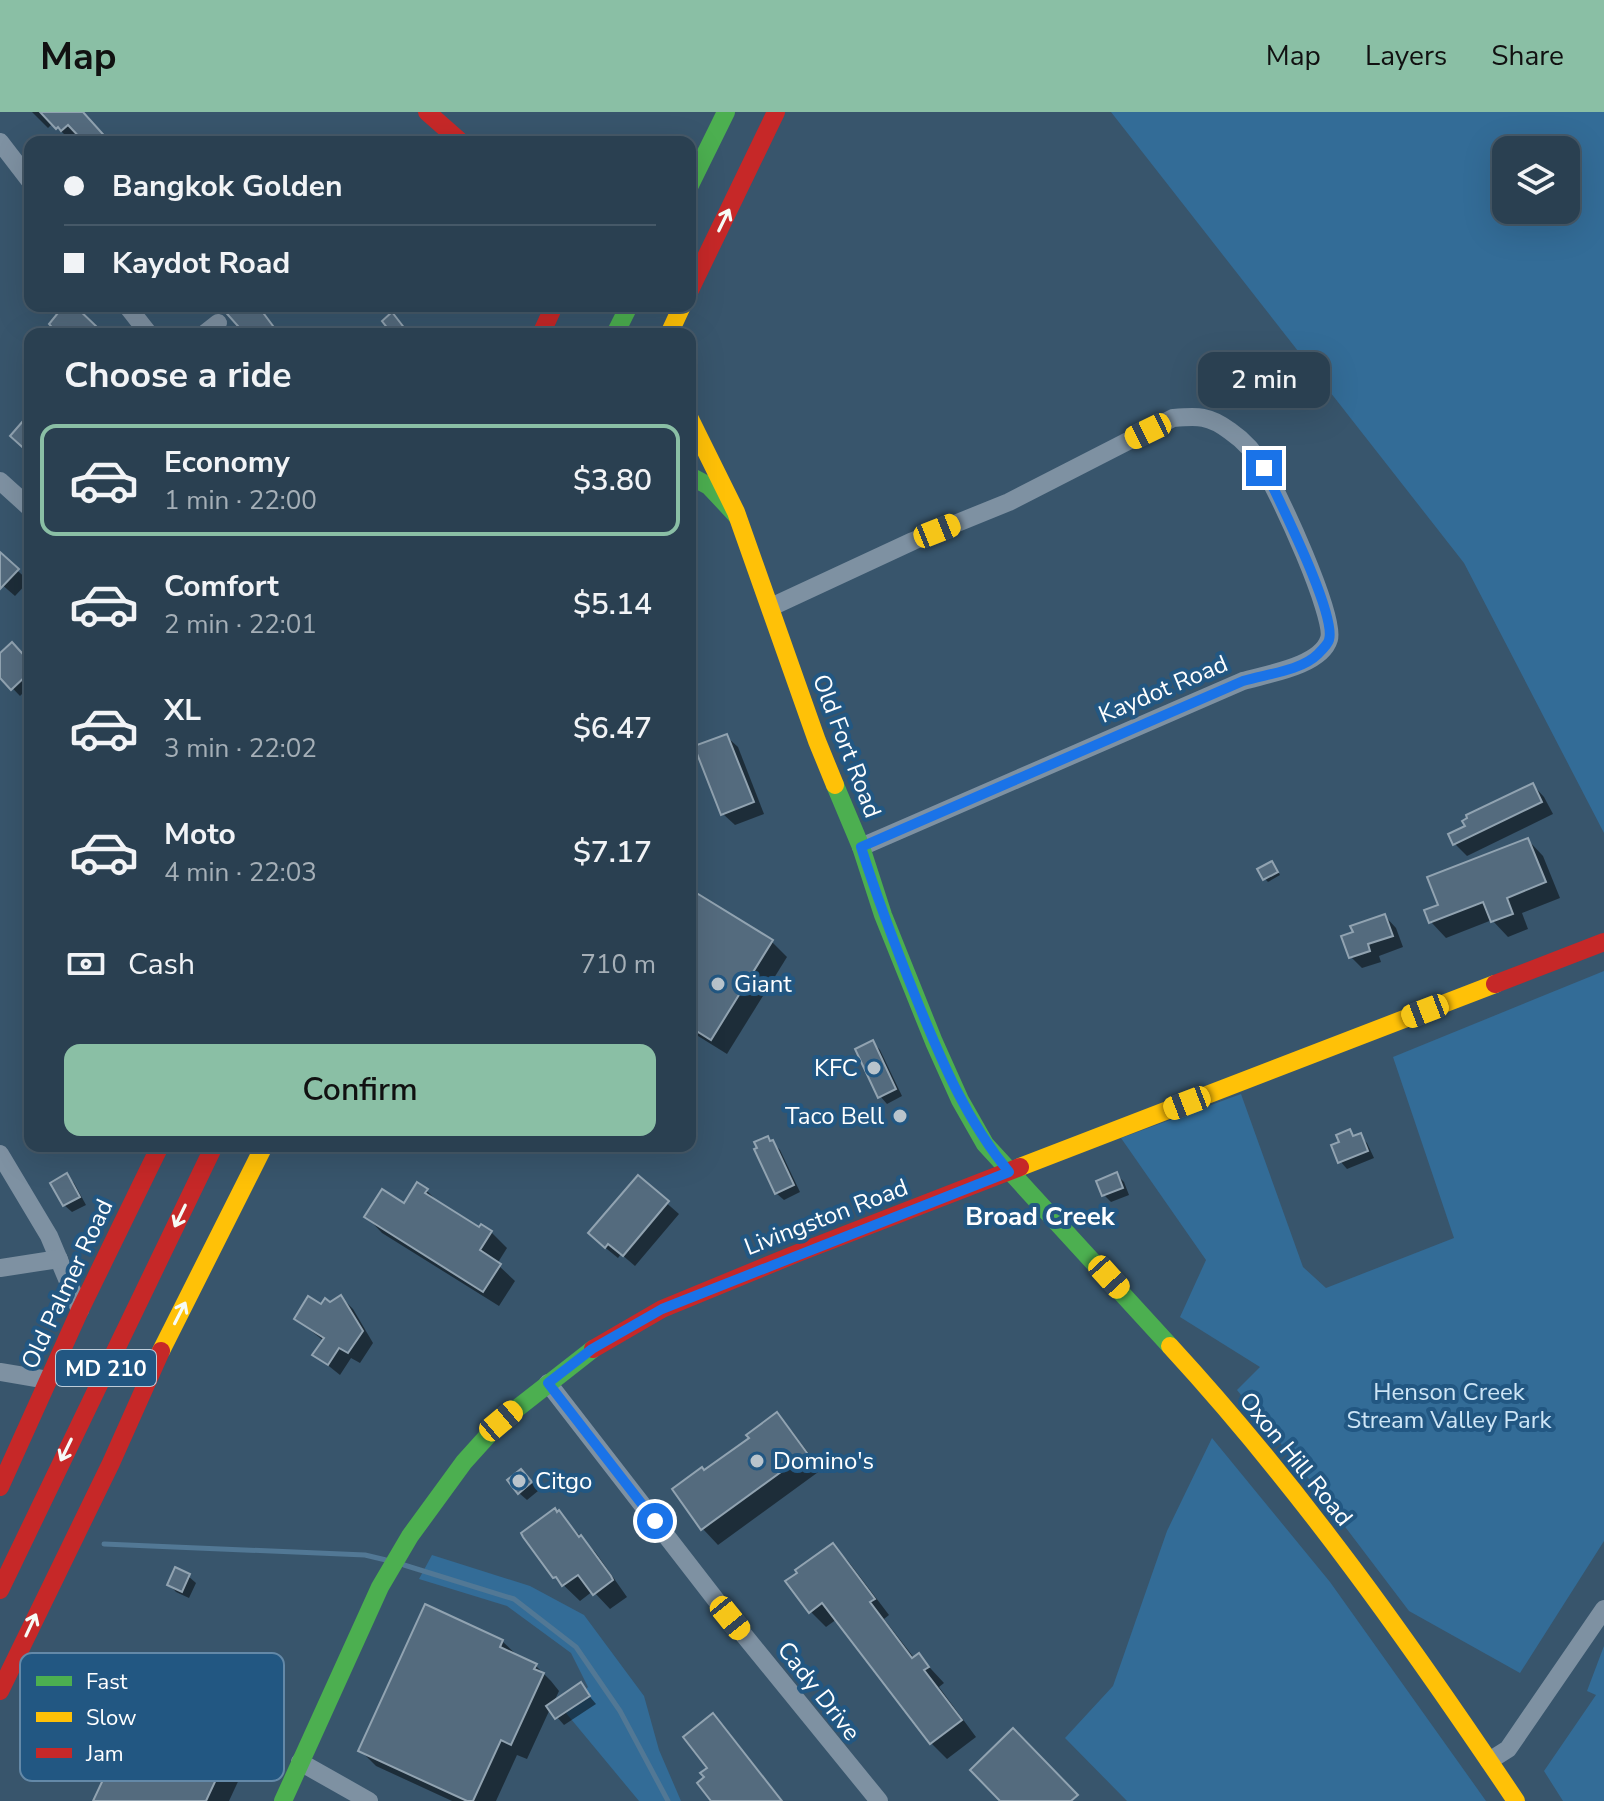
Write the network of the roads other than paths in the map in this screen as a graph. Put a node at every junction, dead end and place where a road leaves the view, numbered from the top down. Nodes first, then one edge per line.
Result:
1 (427, 112) edge
2 (726, 112) edge
3 (776, 112) edge
4 (454, 136) edge
5 (0, 142) edge
6 (24, 173) edge
7 (696, 173) edge
8 (696, 278) edge
9 (132, 312) edge
10 (144, 328) edge
11 (696, 431) edge
12 (696, 479) edge
13 (0, 481) edge
14 (24, 503) edge
15 (737, 516) junction
16 (771, 607) junction
17 (861, 847) junction
18 (1604, 942) edge
19 (157, 1152) edge
20 (211, 1152) edge
21 (261, 1152) edge
22 (0, 1154) edge
23 (1009, 1172) junction
24 (59, 1259) junction
25 (0, 1268) edge
26 (80, 1310) junction
27 (0, 1372) edge
28 (48, 1380) junction
29 (548, 1383) junction
30 (0, 1487) edge
31 (0, 1590) edge
32 (1604, 1609) edge
33 (0, 1691) edge
34 (1489, 1761) junction
35 (300, 1762) junction
36 (283, 1801) edge
37 (369, 1801) edge
38 (879, 1801) edge
39 (1516, 1801) edge

1 - 4 main road
2 - 7 main road
8 -> 3 main road
5 - 6 street
9 - 10 street
11 - 15 main road, Old Fort Road
12 - 15 main road
13 - 14 street
15 - 16 main road, Old Fort Road
16 - 17 main road, Old Fort Road
16 - 17 street, Kaydot Road
17 - 23 main road, Old Fort Road
18 - 23 main road, Livingston Road
19 - 26 main road, Old Palmer Road
20 -> 31 main road, MD 210
33 -> 21 main road, MD 210
22 - 24 street
23 - 29 main road, Livingston Road
23 - 34 main road, Oxon Hill Road
24 - 25 street
24 - 26 street
26 - 28 main road, Old Palmer Road
27 - 28 street
28 - 30 main road, Old Palmer Road
29 - 35 main road, Livingston Road
29 - 38 street, Cady Drive
32 - 34 street
34 - 39 main road, Oxon Hill Road
35 - 36 main road, Livingston Road
35 - 37 street

